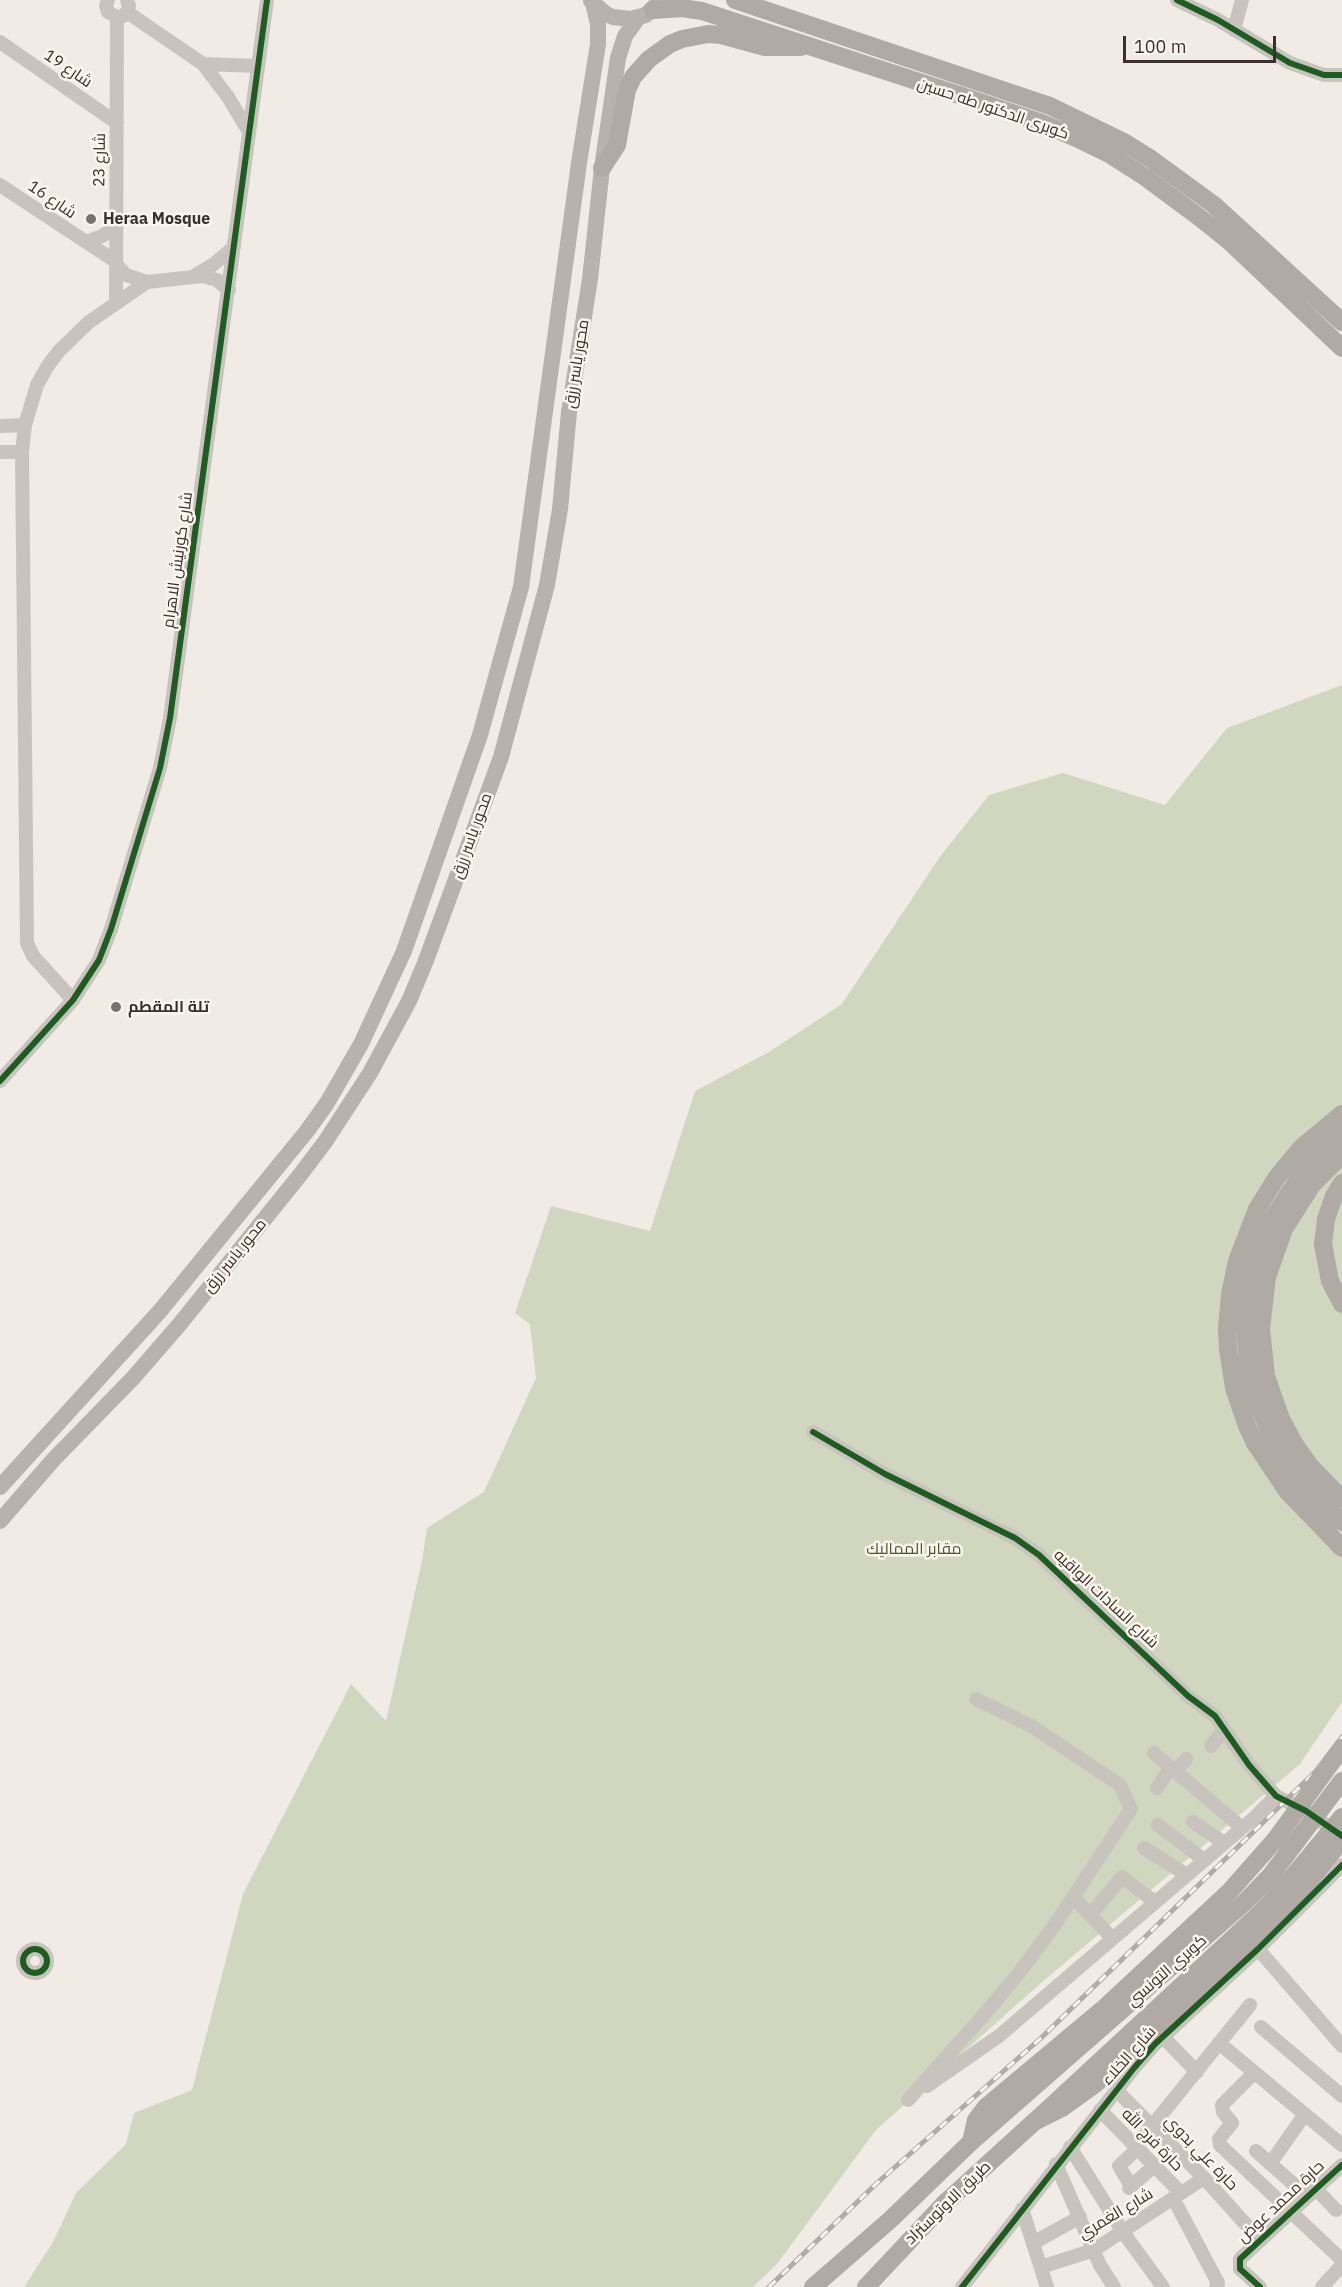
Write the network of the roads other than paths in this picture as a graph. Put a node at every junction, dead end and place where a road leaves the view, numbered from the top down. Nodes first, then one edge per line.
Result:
1 (108, 0) edge
2 (267, 0) edge
3 (735, 0) edge
4 (1177, 0) edge
5 (1242, 0) edge
6 (592, 2) edge
7 (651, 9) edge
8 (124, 10) edge
9 (1234, 30) junction
10 (0, 42) edge
11 (810, 45) junction
12 (203, 64) junction
13 (258, 66) junction
14 (1342, 75) edge
15 (117, 123) junction
16 (249, 132) junction
17 (602, 168) junction
18 (0, 185) edge
19 (116, 227) junction
20 (86, 242) junction
21 (234, 247) junction
22 (115, 262) junction
23 (194, 276) junction
24 (147, 282) junction
25 (229, 290) junction
26 (116, 303) junction
27 (1342, 322) edge
28 (1342, 348) edge
29 (25, 425) junction
30 (0, 426) edge
31 (0, 452) edge
32 (22, 452) junction
33 (73, 1000) junction
34 (0, 1081) edge
35 (1342, 1114) edge
36 (1342, 1135) edge
37 (1342, 1155) edge
38 (1342, 1183) edge
39 (1342, 1304) edge
40 (813, 1432) dead end
41 (0, 1487) edge
42 (1340, 1512) edge
43 (0, 1521) edge
44 (1342, 1548) edge
45 (976, 1699) dead end
46 (1224, 1730) junction
47 (1211, 1746) dead end
48 (1342, 1748) edge
49 (1154, 1753) dead end
50 (1186, 1759) dead end
51 (1173, 1769) junction
52 (1342, 1780) edge
53 (1157, 1788) dead end
54 (1276, 1796) junction
55 (1342, 1816) edge
56 (1193, 1822) dead end
57 (1158, 1825) dead end
58 (1242, 1828) junction
59 (1342, 1838) edge
60 (1224, 1843) junction
61 (1144, 1848) dead end
62 (1204, 1860) junction
63 (1342, 1865) edge
64 (1187, 1875) junction
65 (1073, 1897) junction
66 (1155, 1902) junction
67 (1091, 1914) junction
68 (1112, 1938) junction
69 (1258, 1949) junction
70 (1250, 2005) dead end
71 (1261, 2027) dead end
72 (1163, 2037) junction
73 (1219, 2043) junction
74 (1342, 2046) edge
75 (1197, 2072) junction
76 (1254, 2073) junction
77 (1116, 2090) junction
78 (1342, 2096) edge
79 (1100, 2110) junction
80 (1305, 2114) junction
81 (1034, 2122) junction
82 (1153, 2127) junction
83 (971, 2142) junction
84 (1342, 2145) edge
85 (1070, 2147) junction
86 (1136, 2148) junction
87 (1256, 2151) dead end
88 (1056, 2164) junction
89 (1270, 2164) junction
90 (1342, 2164) edge
91 (1154, 2166) junction
92 (1204, 2178) junction
93 (1312, 2192) junction
94 (1177, 2196) junction
95 (1023, 2209) junction
96 (1336, 2210) dead end
97 (1291, 2212) junction
98 (1080, 2217) junction
99 (1123, 2232) junction
100 (1260, 2240) junction
101 (1033, 2243) junction
102 (1094, 2250) junction
103 (1342, 2260) edge
104 (1342, 2265) edge
105 (1041, 2267) junction
106 (1332, 2276) junction
107 (813, 2287) edge
108 (866, 2287) edge
109 (962, 2287) edge
110 (1047, 2287) edge
111 (1114, 2287) edge
112 (1163, 2287) edge
113 (1216, 2287) edge
114 (1260, 2287) edge
115 (1322, 2287) edge
116 (1342, 2287) edge

1 - 8 street
2 - 13 street, شارع كورنيش الاهرام
3 - 27 highway, كوبرى الدكتور طه حسين
4 - 9 street
5 - 9 street
6 - 7 main road
6 - 41 main road, محور ياسر رزق
7 - 11 highway, كوبرى الدكتور طه حسين
7 - 17 main road, محور ياسر رزق
8 - 12 street
8 - 15 street, شارع 23
9 - 14 street
10 - 15 street, شارع 19
11 - 17 highway
11 - 28 highway, كوبرى الدكتور طه حسين
12 - 13 street
12 - 16 street
13 - 16 street, شارع كورنيش الاهرام
15 - 19 street, شارع 23
16 - 21 street, شارع كورنيش الاهرام
17 - 43 main road, محور ياسر رزق
18 - 20 street, شارع 16
19 - 20 street
19 - 22 street, شارع 23
20 - 22 street, شارع 16
21 - 23 street
21 - 25 street, شارع كورنيش الاهرام
22 - 24 street, شارع 16
22 - 26 street, شارع 23
23 - 24 street
23 - 25 street
24 - 26 street
25 - 33 street, شارع كورنيش الاهرام
26 - 29 street
29 - 30 street
29 - 32 street
31 - 32 street
32 - 33 street
33 - 34 street, شارع كورنيش الاهرام
35 - 44 highway
36 - 42 highway
37 - 42 highway
38 - 39 highway
40 - 46 street, شارع السادات الواقيه
45 - 65 street
46 - 47 street
46 - 54 street, شارع السادات الواقيه
48 - 83 highway, bridge
49 - 51 street
50 - 51 street
51 - 53 street
51 - 58 street
52 - 83 highway, كوبري التونسي, bridge
54 - 58 street
54 - 59 street, شارع السادات الواقيه
55 - 81 highway, كوبري التونسي, bridge
56 - 60 street
57 - 62 street
58 - 60 street
59 - 81 highway, bridge
60 - 62 street
61 - 64 street
62 - 64 street
63 - 69 street, شارع الخلاء
64 - 66 street
65 - 67 street
65 - 68 street
66 - 67 street
66 - 68 street
67 - 68 street
69 - 72 street, شارع الخلاء
69 - 74 street
70 - 73 street
71 - 78 street
72 - 75 street
72 - 77 street, شارع الخلاء
73 - 75 street
73 - 76 street
75 - 82 street
76 - 80 street
76 - 97 street
77 - 79 street, شارع الخلاء
77 - 82 street, حارة علي بدوي
79 - 85 street, شارع الخلاء
79 - 86 street, حارة فرج الله
80 - 84 street
80 - 89 street
81 - 108 highway, طريق الاوتوستراد
82 - 86 street
82 - 92 street, حارة علي بدوي
83 - 107 highway, طريق الاوتوستراد
85 - 88 street, شارع الخلاء
85 - 99 street
86 - 91 street, حارة فرج الله
86 - 91 street
87 - 89 street
88 - 95 street, شارع الخلاء
88 - 98 street
89 - 93 street
90 - 93 street, حارة محمد عوض
91 - 94 street, حارة فرج الله
92 - 94 street, شارع الغمري
92 - 100 street, حارة علي بدوي
93 - 96 street
93 - 97 street, حارة محمد عوض
94 - 99 street, شارع الغمري
94 - 113 street, حارة فرج الله
95 - 101 street
95 - 109 street, شارع الخلاء
97 - 100 street, حارة محمد عوض
97 - 103 street
98 - 101 street
98 - 102 street
99 - 102 street, شارع الغمري
99 - 112 street
100 - 114 street, حارة محمد عوض
101 - 105 street
102 - 105 street, شارع الغمري
102 - 111 street
104 - 106 street
105 - 110 street
106 - 115 street
106 - 116 street

